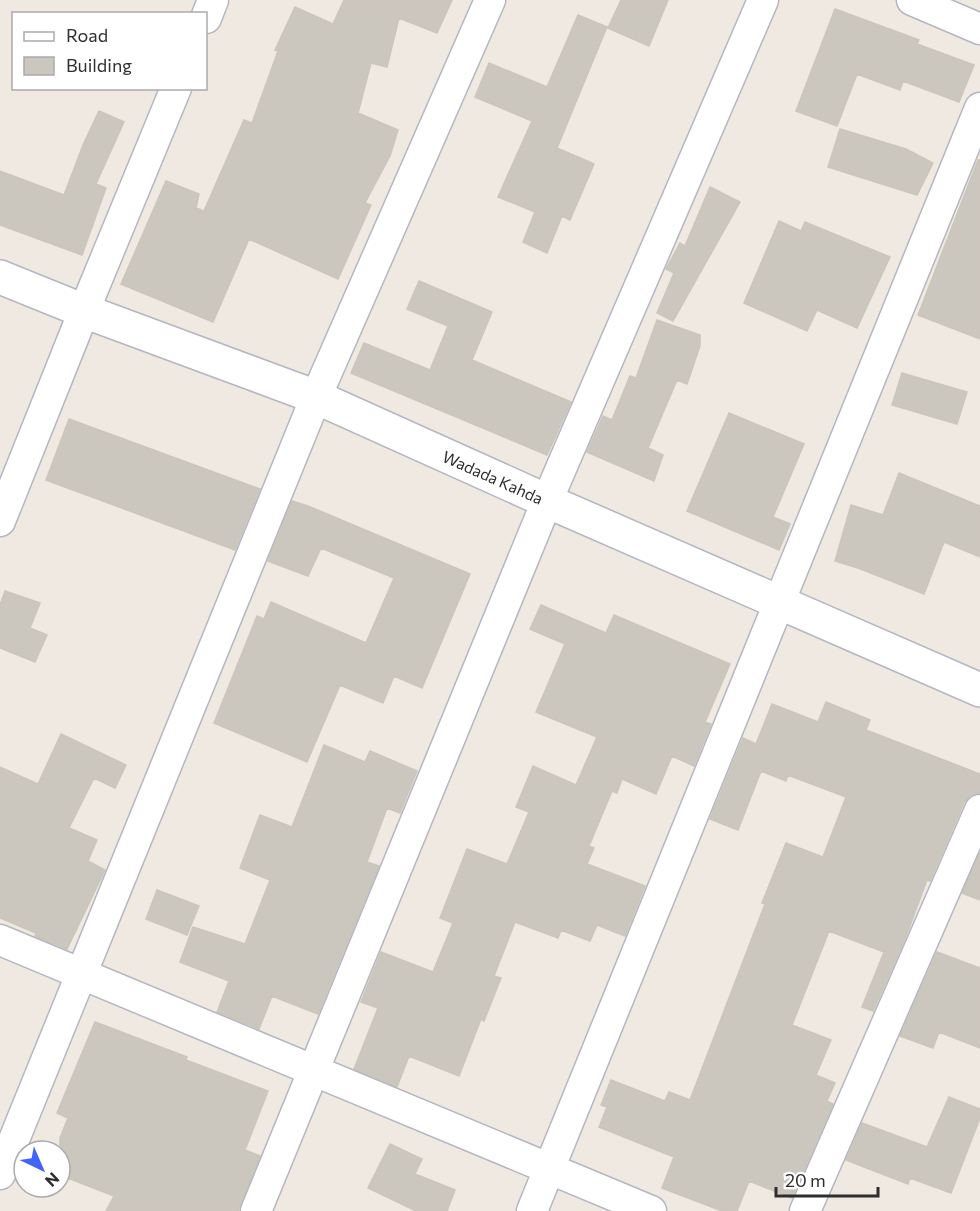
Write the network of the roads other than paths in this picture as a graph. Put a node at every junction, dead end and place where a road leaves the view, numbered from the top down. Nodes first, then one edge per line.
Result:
1 (213, 0) edge
2 (490, 0) edge
3 (763, 0) edge
4 (912, 0) edge
5 (207, 15) edge
6 (980, 29) edge
7 (175, 90) edge
8 (980, 108) edge
9 (0, 277) edge
10 (84, 311) junction
11 (316, 398) junction
12 (547, 501) junction
13 (0, 521) edge
14 (780, 604) junction
15 (980, 690) edge
16 (980, 810) edge
17 (0, 940) edge
18 (81, 974) junction
19 (314, 1070) junction
20 (549, 1169) junction
21 (0, 1174) edge
22 (256, 1211) edge
23 (532, 1211) edge
24 (651, 1211) edge
25 (805, 1211) edge

1 - 5 street
2 - 11 street
3 - 12 street
4 - 6 street
7 - 10 street
8 - 14 street
9 - 10 main road, Wadada Kahda
10 - 11 main road, Wadada Kahda
10 - 13 street
11 - 12 main road, Wadada Kahda
11 - 18 street
12 - 14 main road, Wadada Kahda
12 - 19 street
14 - 15 main road, Wadada Kahda
14 - 20 street
16 - 25 street
17 - 18 street
18 - 19 street
18 - 21 street
19 - 20 street
19 - 22 street
20 - 23 street
20 - 24 street

